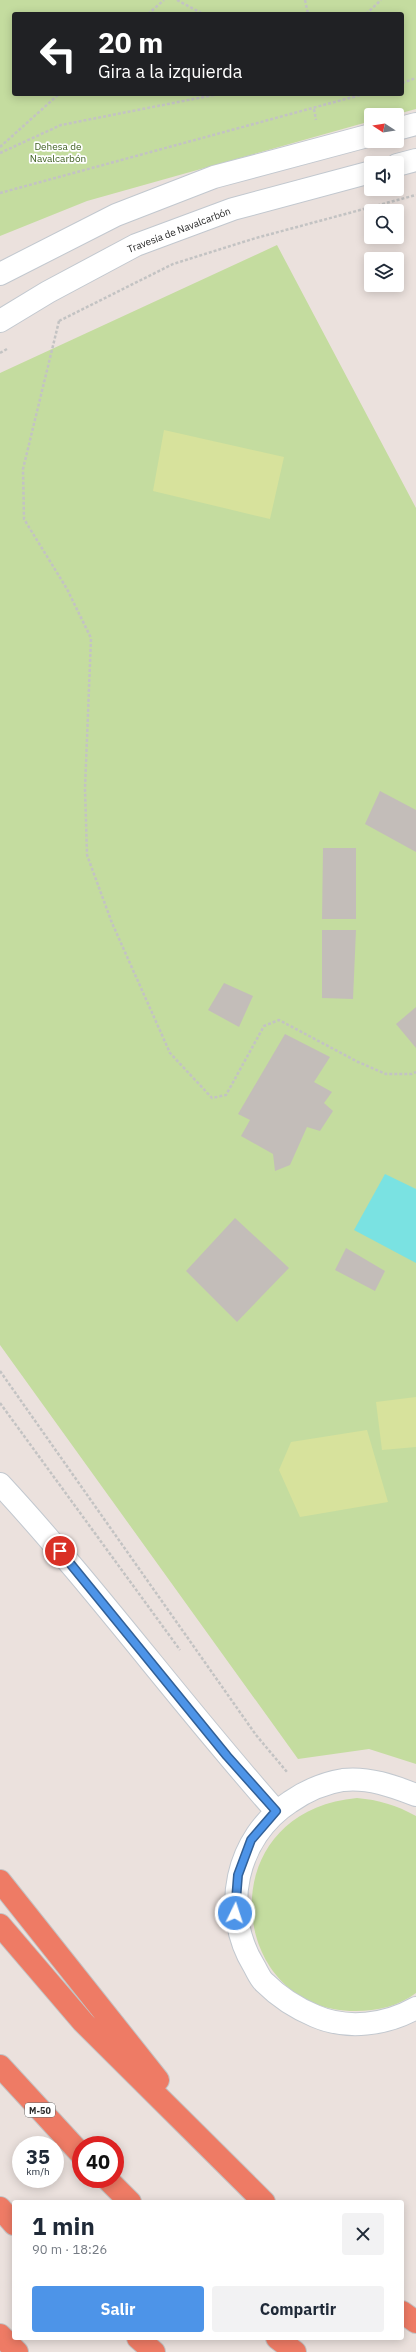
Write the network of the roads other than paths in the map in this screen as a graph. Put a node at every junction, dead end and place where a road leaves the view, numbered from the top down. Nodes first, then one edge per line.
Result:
1 (416, 124) edge
2 (404, 127) edge
3 (364, 137) edge
4 (416, 160) edge
5 (404, 163) edge
6 (364, 174) edge
7 (0, 274) edge
8 (0, 321) edge
9 (0, 1484) edge
10 (416, 1795) edge
11 (276, 1811) junction
12 (0, 1881) edge
13 (0, 1925) edge
14 (416, 2008) edge
15 (0, 2066) edge
16 (72, 2144) edge
17 (223, 2162) junction
18 (116, 2188) edge
19 (128, 2200) edge
20 (262, 2200) edge
21 (0, 2208) edge
22 (12, 2222) edge
23 (404, 2313) edge
24 (416, 2322) edge
25 (0, 2335) edge
26 (140, 2340) edge
27 (280, 2340) edge
28 (0, 2347) edge
29 (6, 2352) edge
30 (17, 2352) edge
31 (154, 2352) edge
32 (295, 2352) edge

1 - 2 street
3 - 7 street
4 - 5 street
6 - 8 street, Travesía de Navalcarbón
9 - 11 street
10 - 11 street
11 - 14 street
12 - 17 highway
13 - 17 highway
15 - 16 highway, M-50
17 - 20 highway
18 - 19 highway
21 - 22 highway
23 - 24 highway
25 - 30 highway
26 - 31 highway
27 - 32 highway
28 - 29 highway

